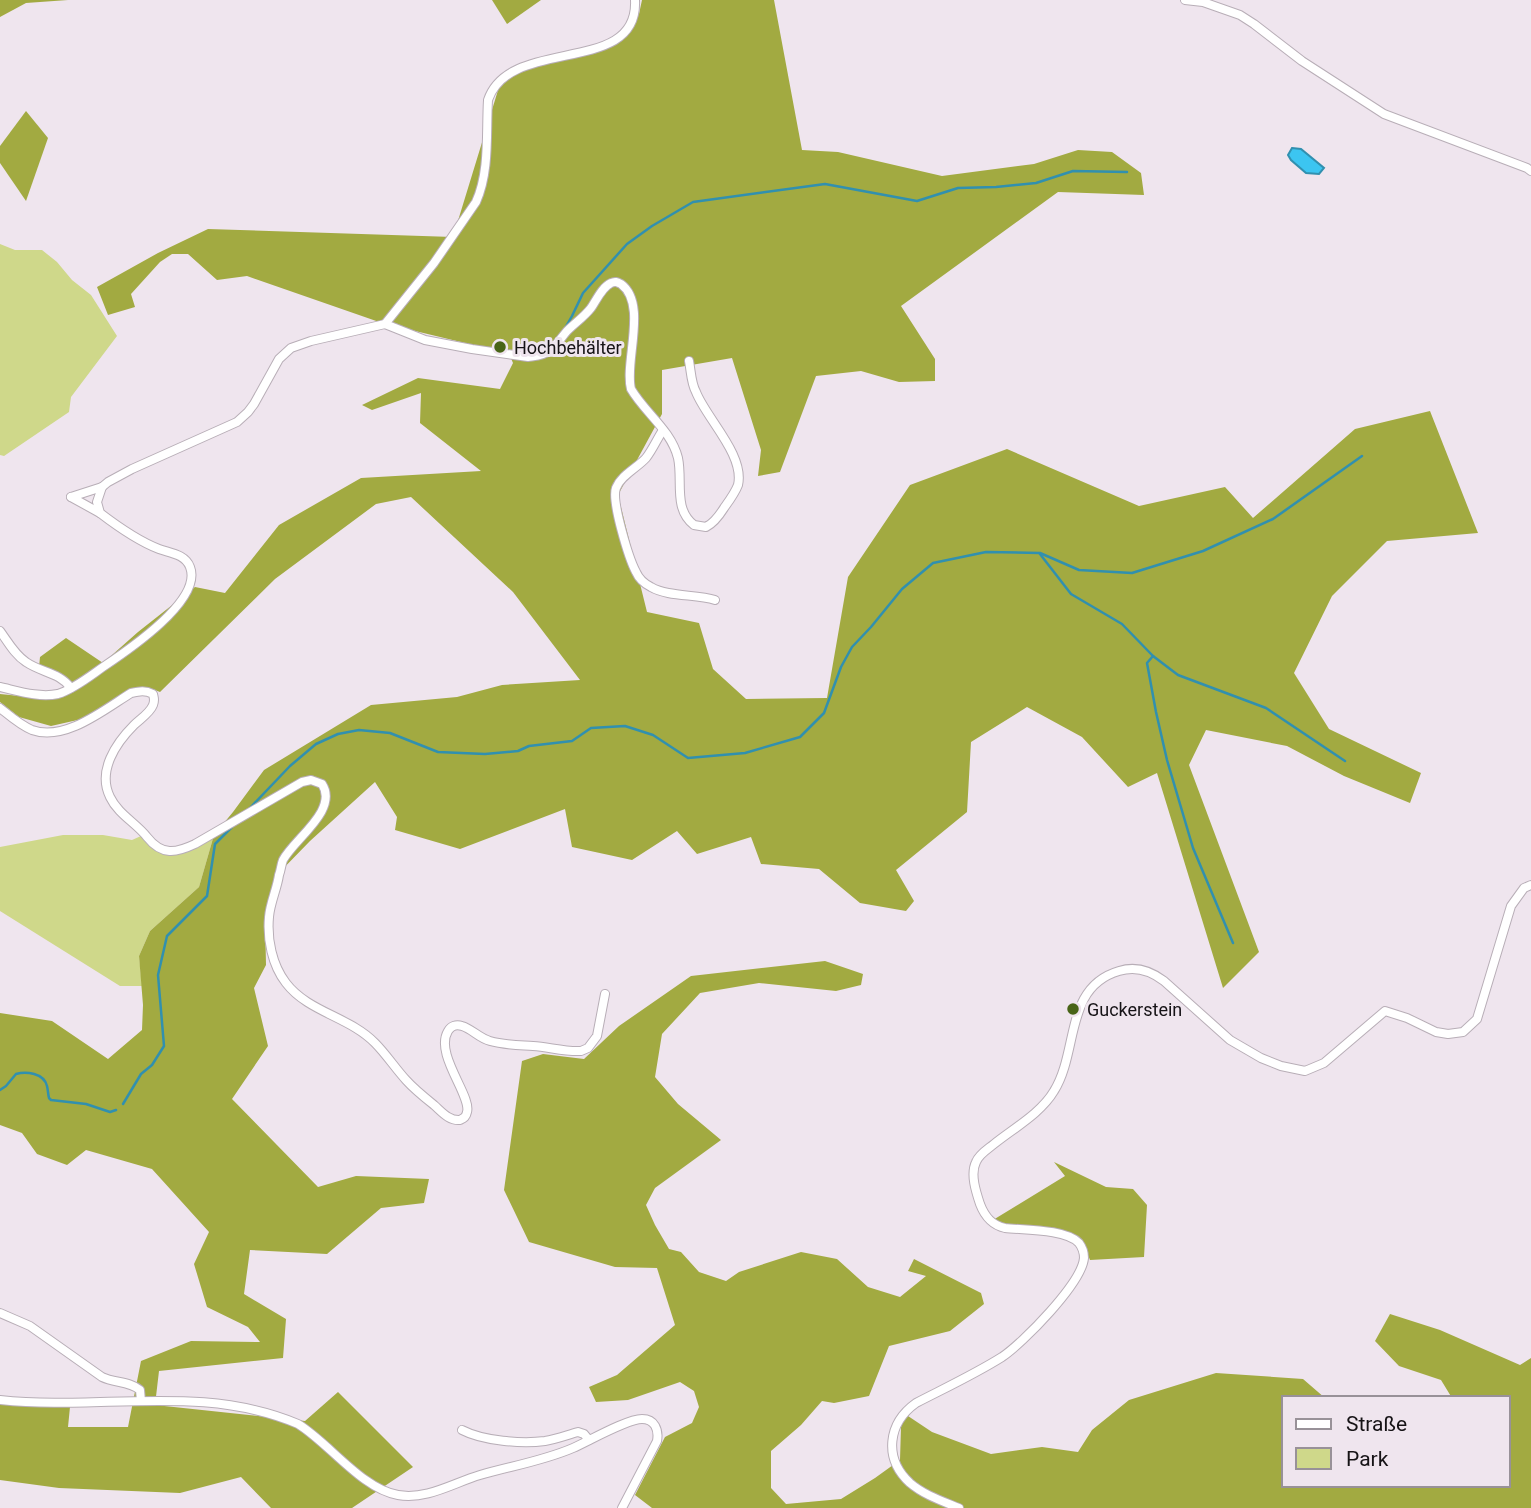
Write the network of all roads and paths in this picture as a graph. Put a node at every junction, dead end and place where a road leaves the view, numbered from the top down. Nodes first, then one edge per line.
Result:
1 (635, 0) edge
2 (1185, 0) edge
3 (1531, 171) edge
4 (385, 324) junction
5 (689, 360) dead end
6 (663, 430) junction
7 (102, 487) junction
8 (100, 513) junction
9 (715, 600) dead end
10 (0, 631) edge
11 (0, 687) edge
12 (71, 688) junction
13 (0, 708) edge
14 (1531, 885) edge
15 (605, 994) dead end
16 (0, 1312) edge
17 (0, 1400) edge
18 (141, 1401) junction
19 (462, 1430) dead end
20 (589, 1440) junction
21 (622, 1508) edge
22 (959, 1508) edge

1 - 4 street
2 - 3 street
4 - 6 street
4 - 7 street
5 - 6 street
6 - 9 street
7 - 8 street
7 - 8 street
8 - 12 street
10 - 12 street
11 - 12 street
13 - 15 street
14 - 22 street
16 - 18 street
17 - 18 street
18 - 20 street
19 - 20 street
20 - 21 street

